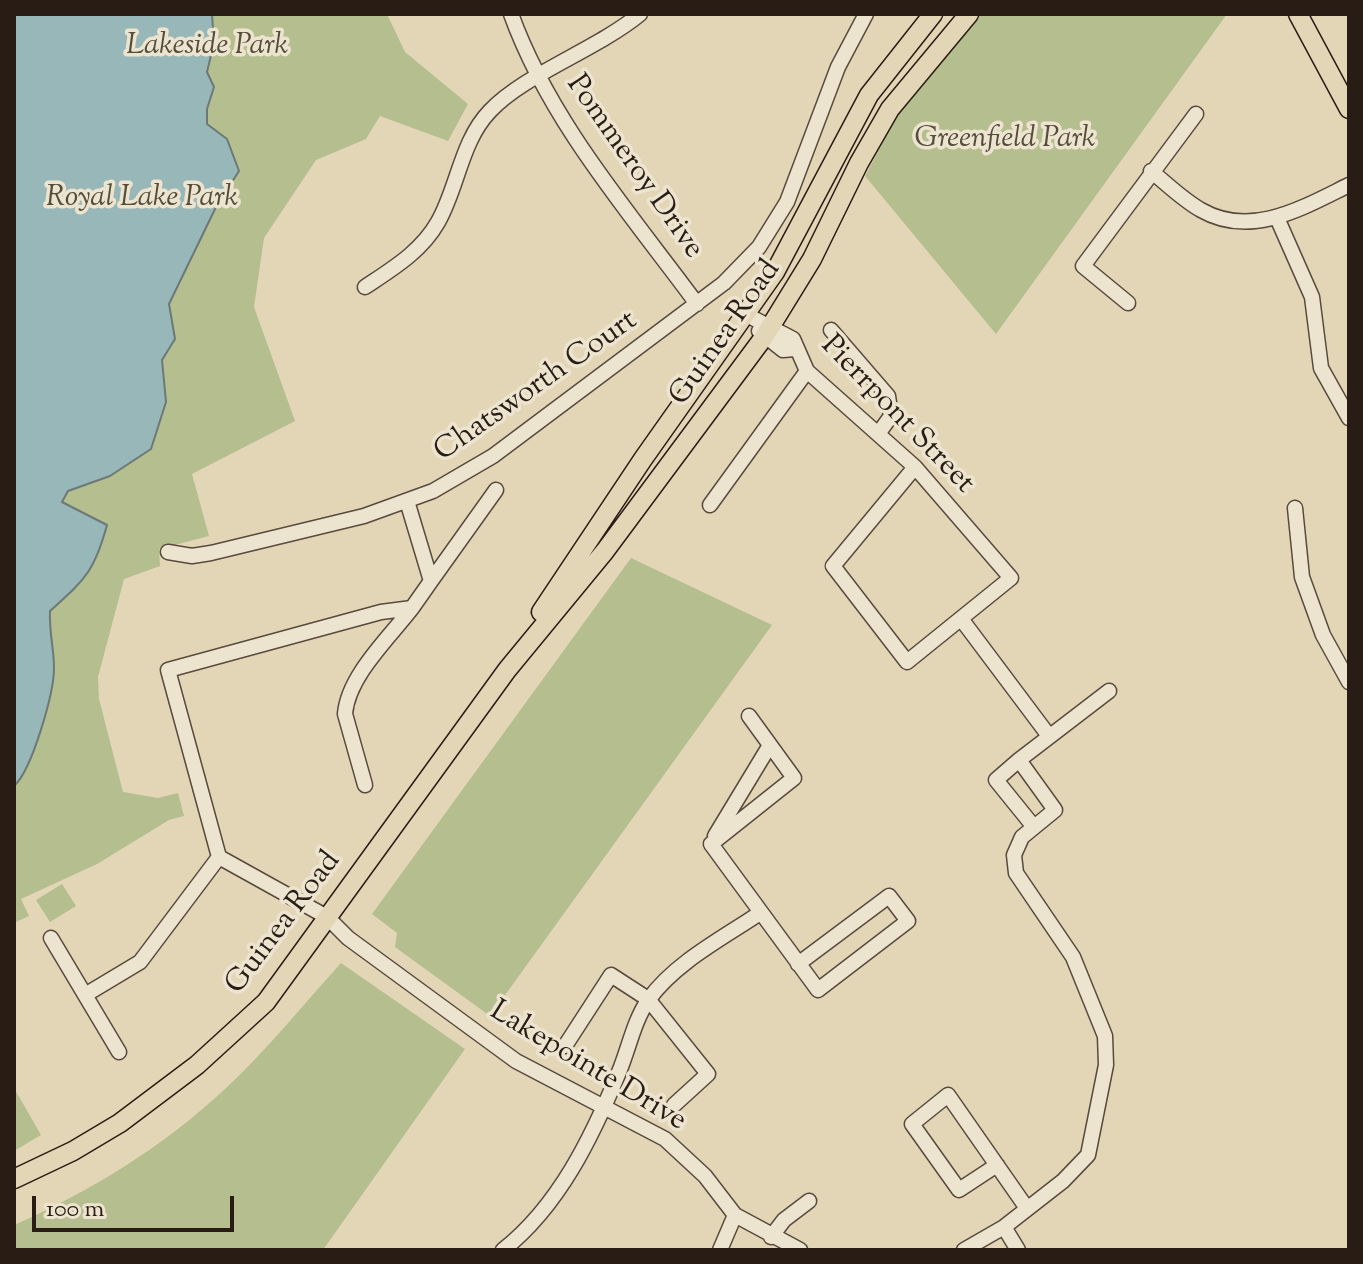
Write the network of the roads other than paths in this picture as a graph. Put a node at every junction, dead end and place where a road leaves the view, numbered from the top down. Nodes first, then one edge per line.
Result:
1 (511, 14) edge
2 (640, 14) edge
3 (866, 14) edge
4 (933, 14) edge
5 (969, 14) edge
6 (1298, 14) edge
7 (540, 77) junction
8 (1349, 109) edge
9 (1196, 114) dead end
10 (1151, 171) junction
11 (1349, 185) edge
12 (1278, 220) junction
13 (365, 287) dead end
14 (1128, 303) dead end
15 (697, 304) junction
16 (747, 315) junction
17 (831, 330) dead end
18 (767, 331) junction
19 (807, 371) junction
20 (1349, 418) edge
21 (878, 434) junction
22 (915, 467) junction
23 (496, 490) dead end
24 (407, 501) junction
25 (710, 505) dead end
26 (1295, 508) dead end
27 (168, 552) dead end
28 (431, 581) junction
29 (412, 608) junction
30 (962, 620) junction
31 (507, 670) junction
32 (1347, 672) edge
33 (1109, 691) dead end
34 (749, 716) dead end
35 (1049, 736) junction
36 (770, 745) junction
37 (1019, 760) junction
38 (365, 785) dead end
39 (1034, 827) junction
40 (711, 844) junction
41 (219, 857) junction
42 (760, 913) junction
43 (327, 917) junction
44 (51, 938) dead end
45 (798, 964) junction
46 (85, 995) junction
47 (648, 999) junction
48 (565, 1046) dead end
49 (119, 1052) dead end
50 (674, 1105) dead end
51 (603, 1106) junction
52 (997, 1165) junction
53 (14, 1179) edge
54 (809, 1201) dead end
55 (1026, 1207) junction
56 (735, 1215) junction
57 (1004, 1227) junction
58 (771, 1237) junction
59 (503, 1250) edge
60 (720, 1250) edge
61 (800, 1250) edge
62 (964, 1250) edge
63 (1018, 1250) edge

1 - 7 street, Pommeroy Drive
2 - 7 street
3 - 15 street, Guinea Road
4 - 16 main road, Guinea Road
5 - 18 main road, Guinea Road
6 - 8 main road
7 - 13 street
7 - 15 street, Pommeroy Drive
9 - 10 street
10 - 12 street
10 - 14 street
11 - 12 street
12 - 20 street
15 - 24 street, Chatsworth Court
16 - 18 street
16 - 31 main road, Guinea Road
17 - 21 street
18 - 19 street, Pierrpont Street
18 - 31 main road, Guinea Road
19 - 21 street, Pierrpont Street
19 - 25 street
21 - 22 street, Pierrpont Street
22 - 30 street, Pierrpont Street
22 - 30 street
23 - 28 street
24 - 27 street, Chatsworth Court
24 - 28 street
26 - 32 street
28 - 29 street
29 - 38 street
29 - 41 street
30 - 35 street
31 - 43 main road, Guinea Road
33 - 35 street
34 - 36 street
35 - 37 street
36 - 40 street
36 - 40 street
37 - 39 street
37 - 39 street
39 - 55 street
40 - 42 street
41 - 43 street, Lakepointe Drive
41 - 46 street
42 - 45 street
42 - 47 street
43 - 51 street, Lakepointe Drive
43 - 53 main road, Guinea Road
44 - 46 street
45 - 45 street
46 - 49 street
47 - 48 street
47 - 50 street
47 - 51 street
51 - 56 street, Lakepointe Drive
51 - 59 street
52 - 52 street
52 - 55 street
54 - 58 street
55 - 57 street
56 - 58 street, Lakepointe Drive
56 - 60 street
57 - 62 street
57 - 63 street
58 - 61 street, Lakepointe Drive

